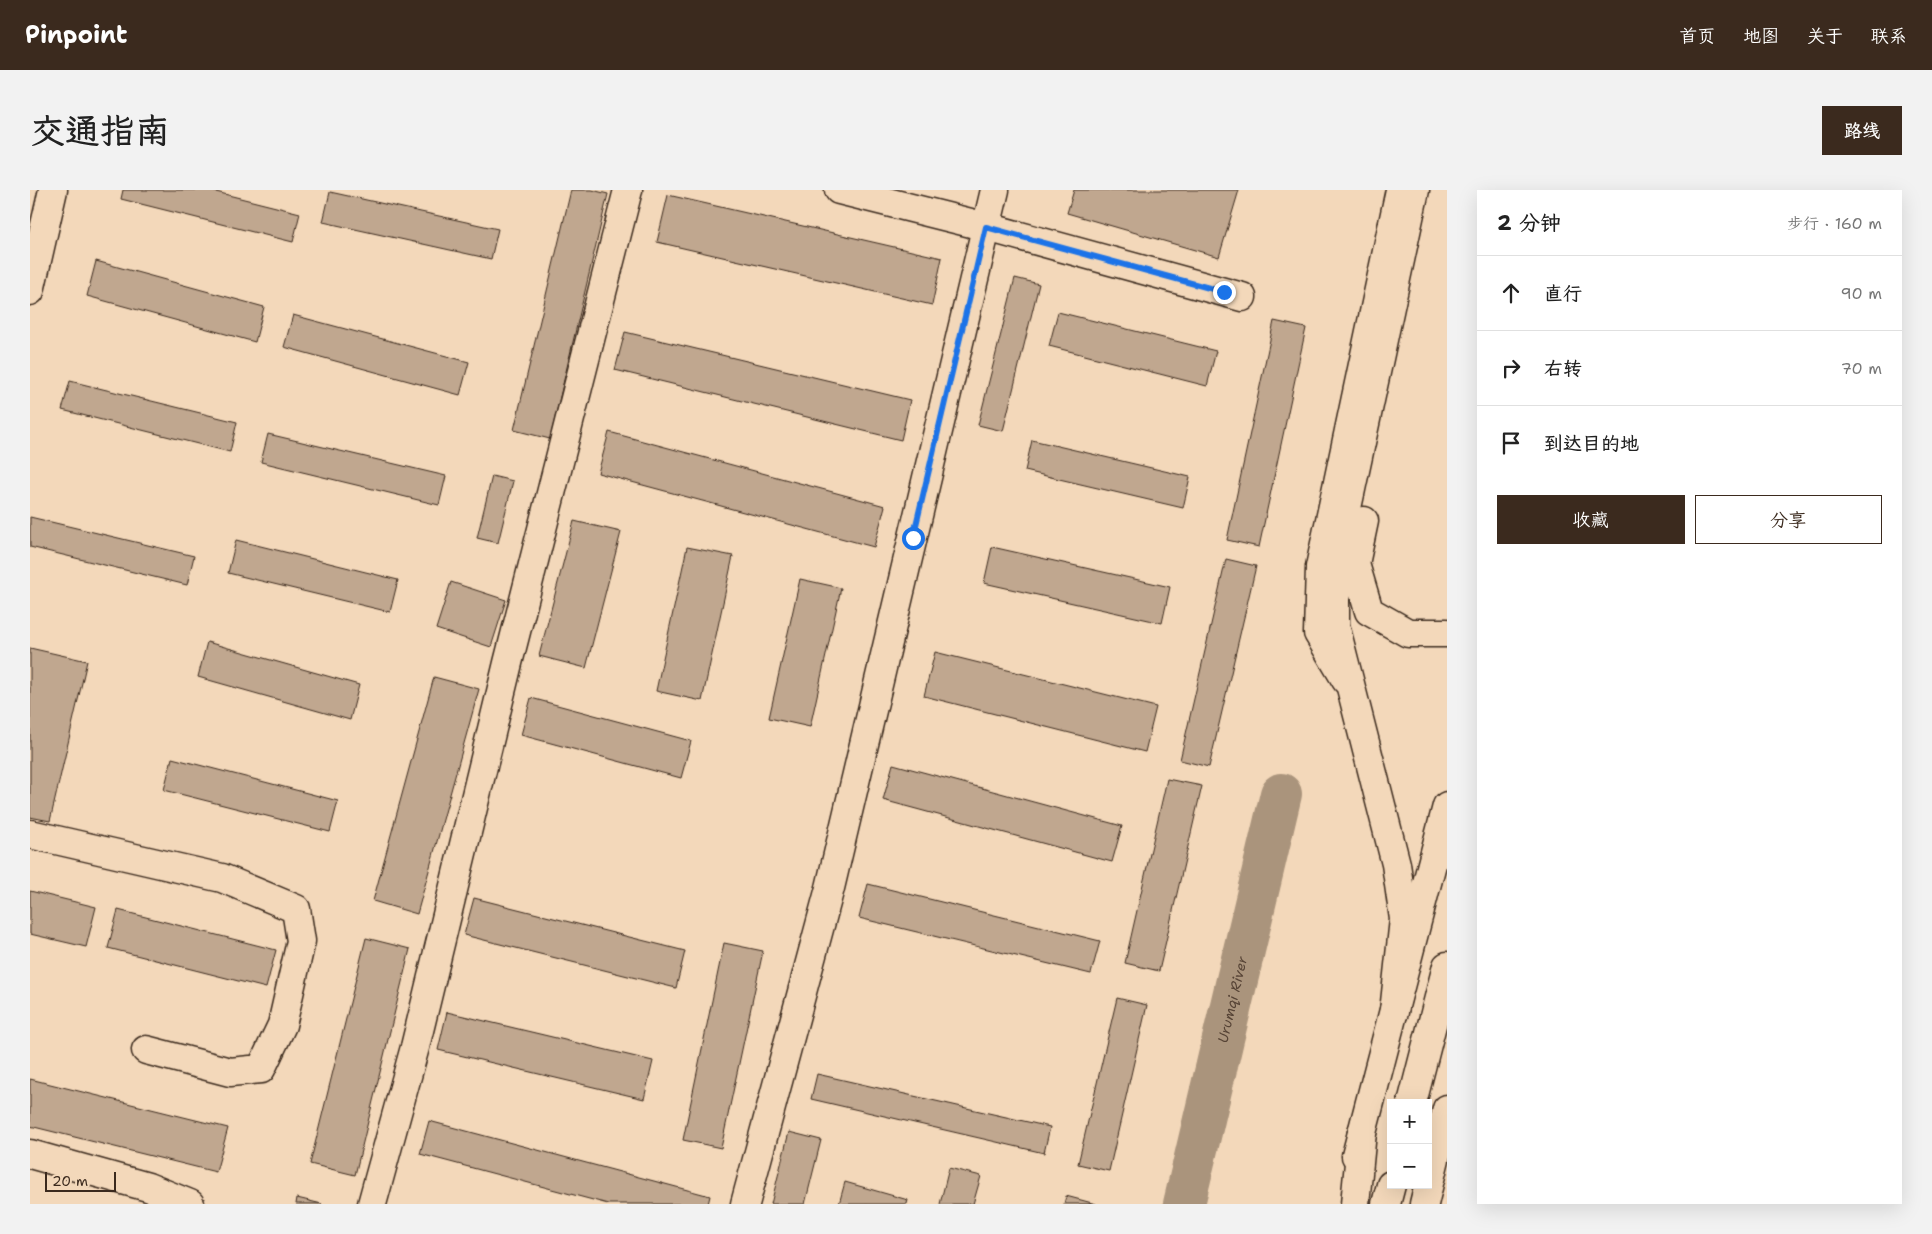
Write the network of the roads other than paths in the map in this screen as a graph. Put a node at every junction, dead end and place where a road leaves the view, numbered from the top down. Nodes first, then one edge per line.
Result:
1 (53, 190) edge
2 (628, 190) edge
3 (839, 190) edge
4 (995, 190) edge
5 (1400, 190) edge
6 (1415, 190) edge
7 (1434, 190) edge
8 (986, 227) junction
9 (30, 290) edge
10 (1242, 297) dead end
11 (1345, 564) junction
12 (1447, 633) edge
13 (1350, 686) junction
14 (1447, 806) edge
15 (30, 834) edge
16 (1447, 966) edge
17 (1394, 1012) junction
18 (146, 1050) dead end
19 (1413, 1099) edge
20 (1447, 1109) edge
21 (1362, 1132) junction
22 (30, 1154) edge
23 (1390, 1189) edge
24 (190, 1204) edge
25 (372, 1204) edge
26 (745, 1204) edge
27 (1343, 1204) edge
28 (1355, 1204) edge
29 (1386, 1204) edge
30 (1424, 1204) edge

1 - 9 main road
2 - 25 main road
3 - 8 main road
4 - 8 main road
5 - 13 main road
6 - 11 main road
7 - 11 main road
8 - 10 main road
8 - 26 main road
11 - 12 main road
11 - 13 main road
13 - 17 main road
14 - 17 main road
15 - 18 main road
16 - 19 main road
17 - 21 main road
20 - 30 main road
21 - 27 main road
21 - 28 main road
22 - 24 main road
23 - 29 main road

